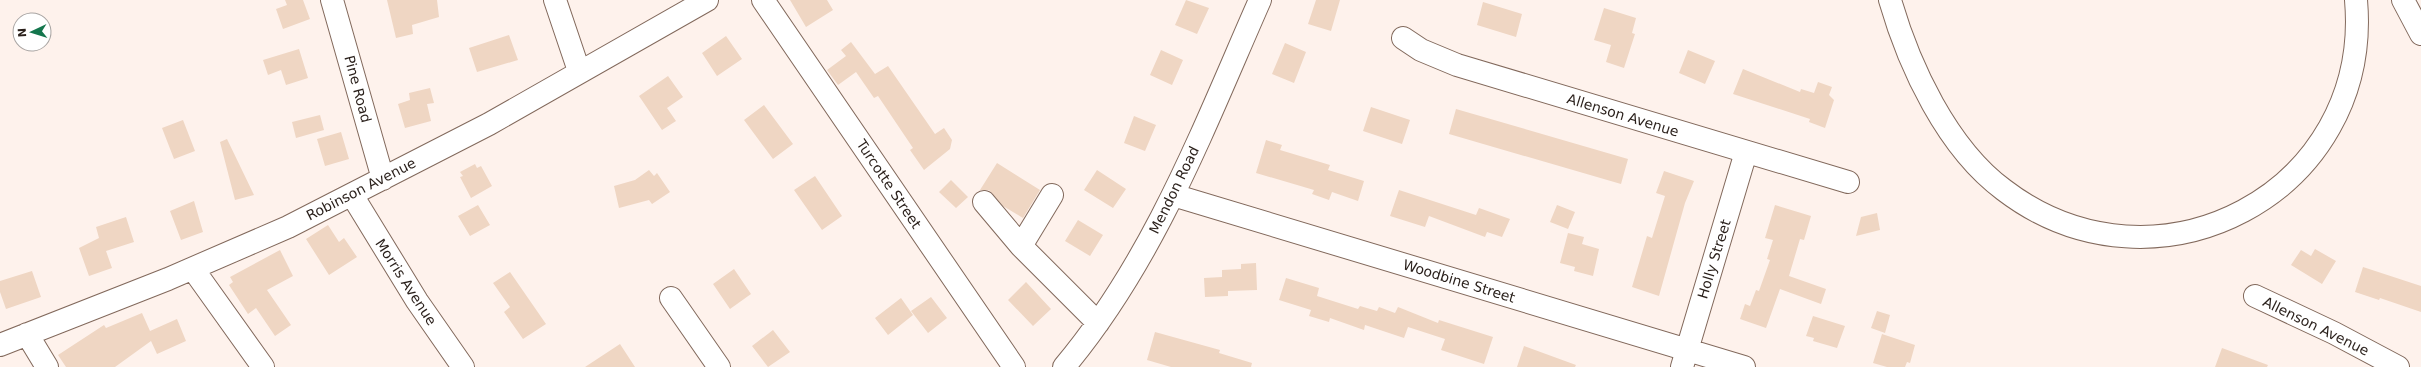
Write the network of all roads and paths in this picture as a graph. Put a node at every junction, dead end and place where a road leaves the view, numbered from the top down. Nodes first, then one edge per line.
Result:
1 (332, 0) edge
2 (555, 0) edge
3 (707, 0) edge
4 (764, 0) edge
5 (1260, 0) edge
6 (1890, 0) edge
7 (2356, 0) edge
8 (2403, 0) edge
9 (2421, 34) edge
10 (1403, 38) dead end
11 (579, 71) junction
12 (1746, 152) junction
13 (383, 179) junction
14 (1848, 182) dead end
15 (352, 194) junction
16 (1173, 195) junction
17 (1052, 196) dead end
18 (984, 202) dead end
19 (1021, 246) junction
20 (192, 269) junction
21 (2255, 296) dead end
22 (670, 298) dead end
23 (1098, 323) junction
24 (27, 334) junction
25 (0, 345) edge
26 (1684, 358) edge
27 (47, 367) edge
28 (263, 367) edge
29 (463, 367) edge
30 (719, 367) edge
31 (1014, 367) edge
32 (1064, 367) edge
33 (1744, 367) edge
34 (2398, 367) edge

1 - 13 main road, Pine Road
2 - 11 main road
3 - 11 main road, Robinson Avenue
4 - 31 main road, Turcotte Street
5 - 16 main road, Mendon Road
6 - 7 main road
8 - 9 main road
10 - 12 main road, Allenson Avenue
11 - 13 main road, Robinson Avenue
12 - 14 main road, Allenson Avenue
12 - 26 main road, Holly Street
13 - 15 main road, Robinson Avenue
15 - 20 main road, Robinson Avenue
15 - 29 main road, Morris Avenue
16 - 23 main road, Mendon Road
16 - 26 main road, Woodbine Street
17 - 19 main road
18 - 19 main road
19 - 23 main road
20 - 24 main road, Robinson Avenue
20 - 28 main road
21 - 34 main road, Allenson Avenue
22 - 30 main road
23 - 32 main road, Mendon Road
24 - 25 main road, Robinson Avenue
24 - 27 main road
26 - 33 main road, Woodbine Street

